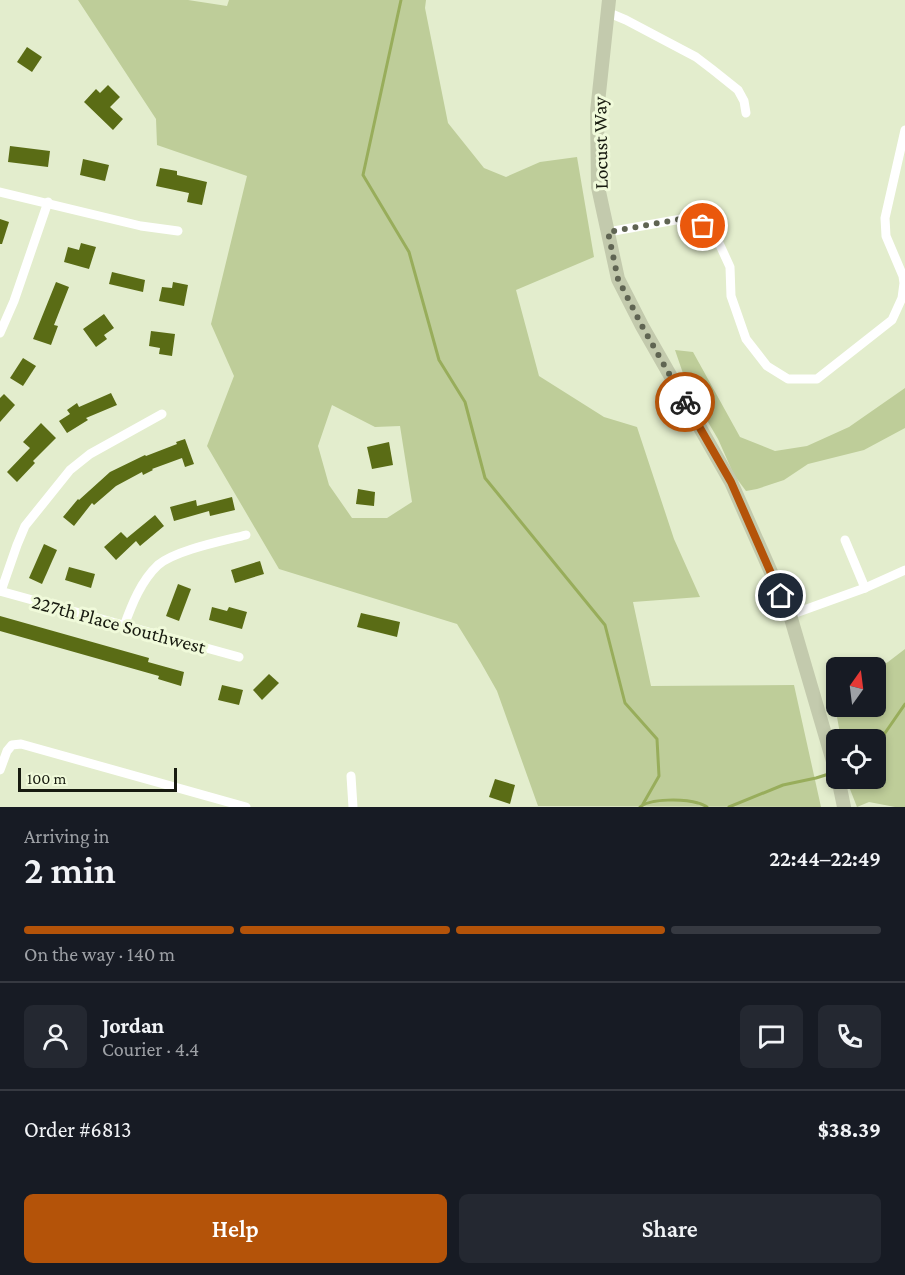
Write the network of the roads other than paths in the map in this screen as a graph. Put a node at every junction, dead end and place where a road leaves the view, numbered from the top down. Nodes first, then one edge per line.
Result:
1 (608, 6) edge
2 (746, 113) dead end
3 (905, 130) edge
4 (0, 192) edge
5 (48, 202) junction
6 (178, 231) dead end
7 (608, 232) junction
8 (904, 283) edge
9 (0, 333) edge
10 (162, 414) dead end
11 (246, 535) dead end
12 (845, 540) dead end
13 (905, 570) edge
14 (865, 588) junction
15 (1, 591) edge
16 (789, 615) junction
17 (124, 626) junction
18 (239, 657) dead end
19 (826, 735) edge
20 (0, 770) edge
21 (351, 776) dead end
22 (841, 789) edge
23 (246, 807) edge
24 (353, 807) edge
25 (844, 807) edge

1 - 2 street
1 - 7 main road, Locust Way
3 - 8 street
4 - 5 street
5 - 6 street
5 - 9 street
7 - 8 street
7 - 16 main road, Locust Way
10 - 15 street
11 - 17 street
12 - 14 street
13 - 14 street
14 - 16 street
15 - 17 street, 227th Place Southwest
16 - 19 main road, Locust Way
17 - 18 street, 227th Place Southwest
20 - 23 street
21 - 24 street
22 - 25 main road, Locust Way

